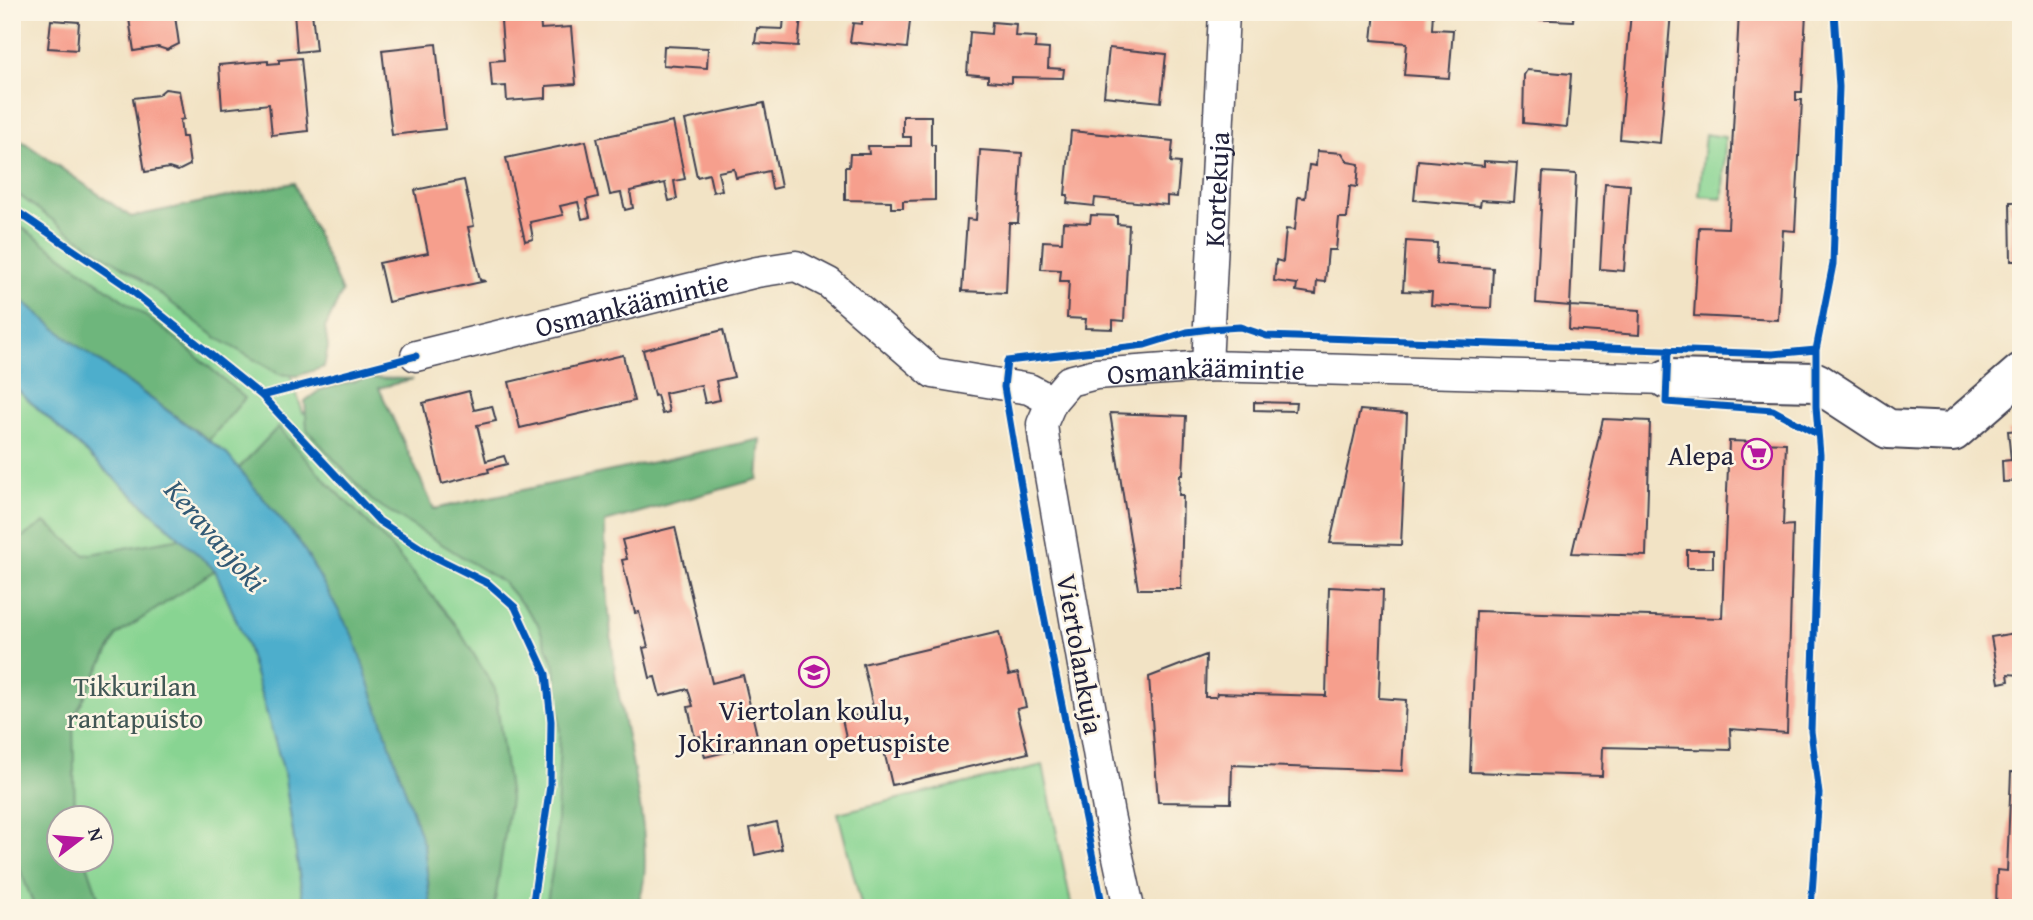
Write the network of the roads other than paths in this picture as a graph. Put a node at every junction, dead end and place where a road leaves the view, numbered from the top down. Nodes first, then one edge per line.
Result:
1 (1224, 12) edge
2 (415, 356) dead end
3 (1206, 366) junction
4 (2021, 373) edge
5 (1667, 379) joint
6 (1052, 401) junction
7 (1129, 908) edge

1 - 3 street, Kortekuja
2 - 6 street, Osmankäämintie
3 - 5 street, Osmankäämintie
3 - 6 street, Osmankäämintie
4 - 5 street, Osmankäämintie
6 - 7 street, Viertolankuja

